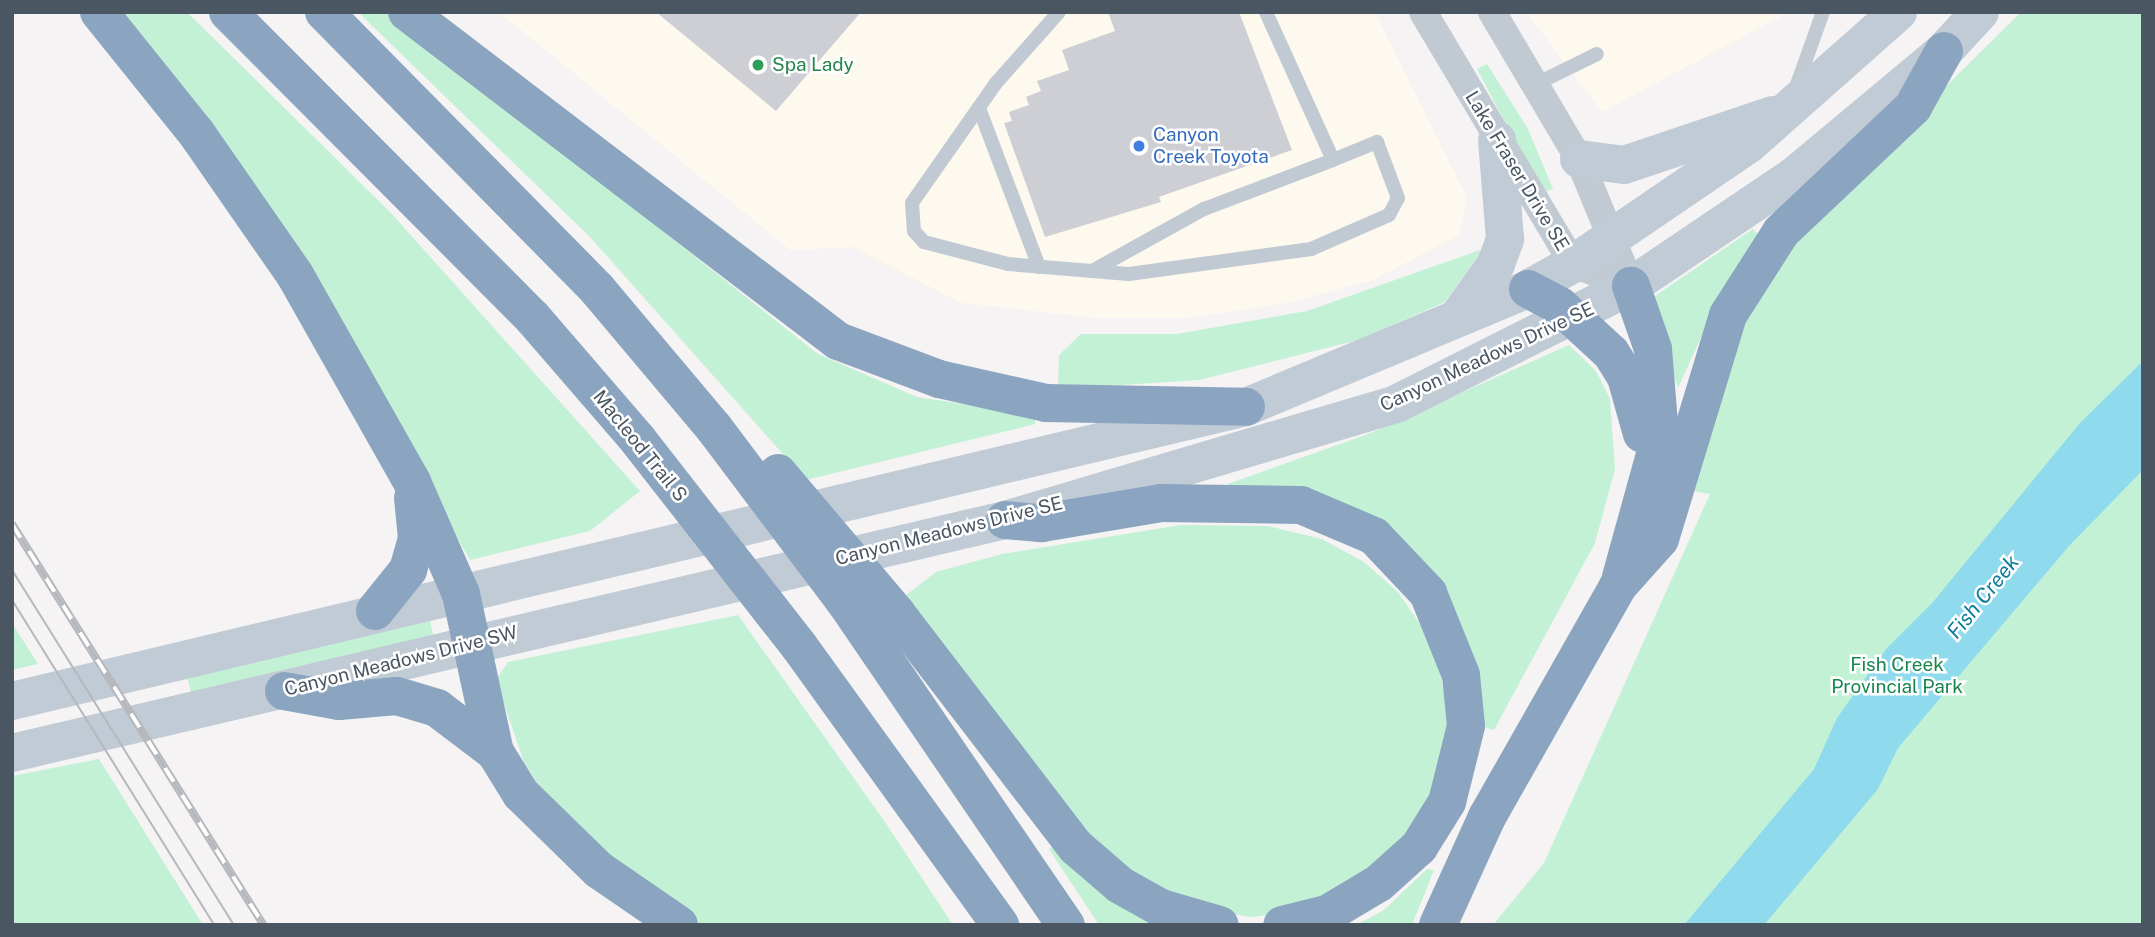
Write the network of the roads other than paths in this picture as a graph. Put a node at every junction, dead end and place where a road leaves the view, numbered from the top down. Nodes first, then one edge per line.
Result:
1 (99, 12) edge
2 (228, 12) edge
3 (324, 12) edge
4 (407, 12) edge
5 (1059, 12) edge
6 (1266, 12) edge
7 (1423, 12) edge
8 (1492, 12) edge
9 (1823, 12) edge
10 (1898, 12) edge
11 (1980, 12) edge
12 (1944, 51) junction
13 (1597, 54) dead end
14 (1534, 85) junction
15 (979, 108) junction
16 (1786, 114) junction
17 (1497, 140) junction
18 (1580, 159) junction
19 (1333, 160) junction
20 (1614, 238) junction
21 (1573, 264) junction
22 (1039, 267) junction
23 (1092, 271) junction
24 (1631, 286) junction
25 (1528, 289) junction
26 (1459, 316) junction
27 (1576, 318) junction
28 (1246, 407) junction
29 (714, 428) junction
30 (1650, 474) junction
31 (412, 482) junction
32 (1005, 520) junction
33 (789, 569) joint
34 (1618, 586) junction
35 (461, 594) junction
36 (376, 611) junction
37 (468, 644) junction
38 (284, 691) junction
39 (21, 699) edge
40 (495, 752) junction
41 (12, 753) edge
42 (679, 925) edge
43 (1000, 925) edge
44 (1066, 925) edge
45 (1220, 925) edge
46 (1282, 925) edge
47 (1437, 925) edge

1 - 31 highway
2 - 43 highway, Macleod Trail S
3 - 29 highway
4 - 28 highway
5 - 15 lane
6 - 19 lane
7 - 17 street, Lake Fraser Drive SE
8 - 14 street
9 - 16 lane
10 - 16 main road
11 - 12 main road, Canyon Meadows Drive SE
12 - 24 main road, Canyon Meadows Drive SE
12 - 34 highway
13 - 14 lane
14 - 18 street
15 - 22 lane
15 - 22 lane
16 - 18 main road
16 - 20 main road
17 - 21 street, Lake Fraser Drive SE
17 - 26 main road
18 - 20 street
19 - 23 lane
19 - 23 lane
20 - 21 main road
20 - 24 street
21 - 24 street, Lake Fraser Drive SE
21 - 25 main road
22 - 23 lane
24 - 27 main road, Canyon Meadows Drive SE
24 - 30 highway
25 - 26 main road
25 - 27 highway
26 - 28 main road
27 - 30 highway
27 - 32 main road, Canyon Meadows Drive SE
28 - 35 main road
29 - 44 highway
29 - 45 highway
30 - 34 highway
31 - 35 highway
31 - 36 highway
32 - 33 main road, Canyon Meadows Drive SE
32 - 46 highway
33 - 37 main road, Canyon Meadows Drive SW
34 - 47 highway
35 - 36 main road
35 - 37 highway
36 - 39 main road
37 - 38 main road, Canyon Meadows Drive SW
37 - 40 highway
38 - 40 highway
38 - 41 main road, Canyon Meadows Drive SW
40 - 42 highway

